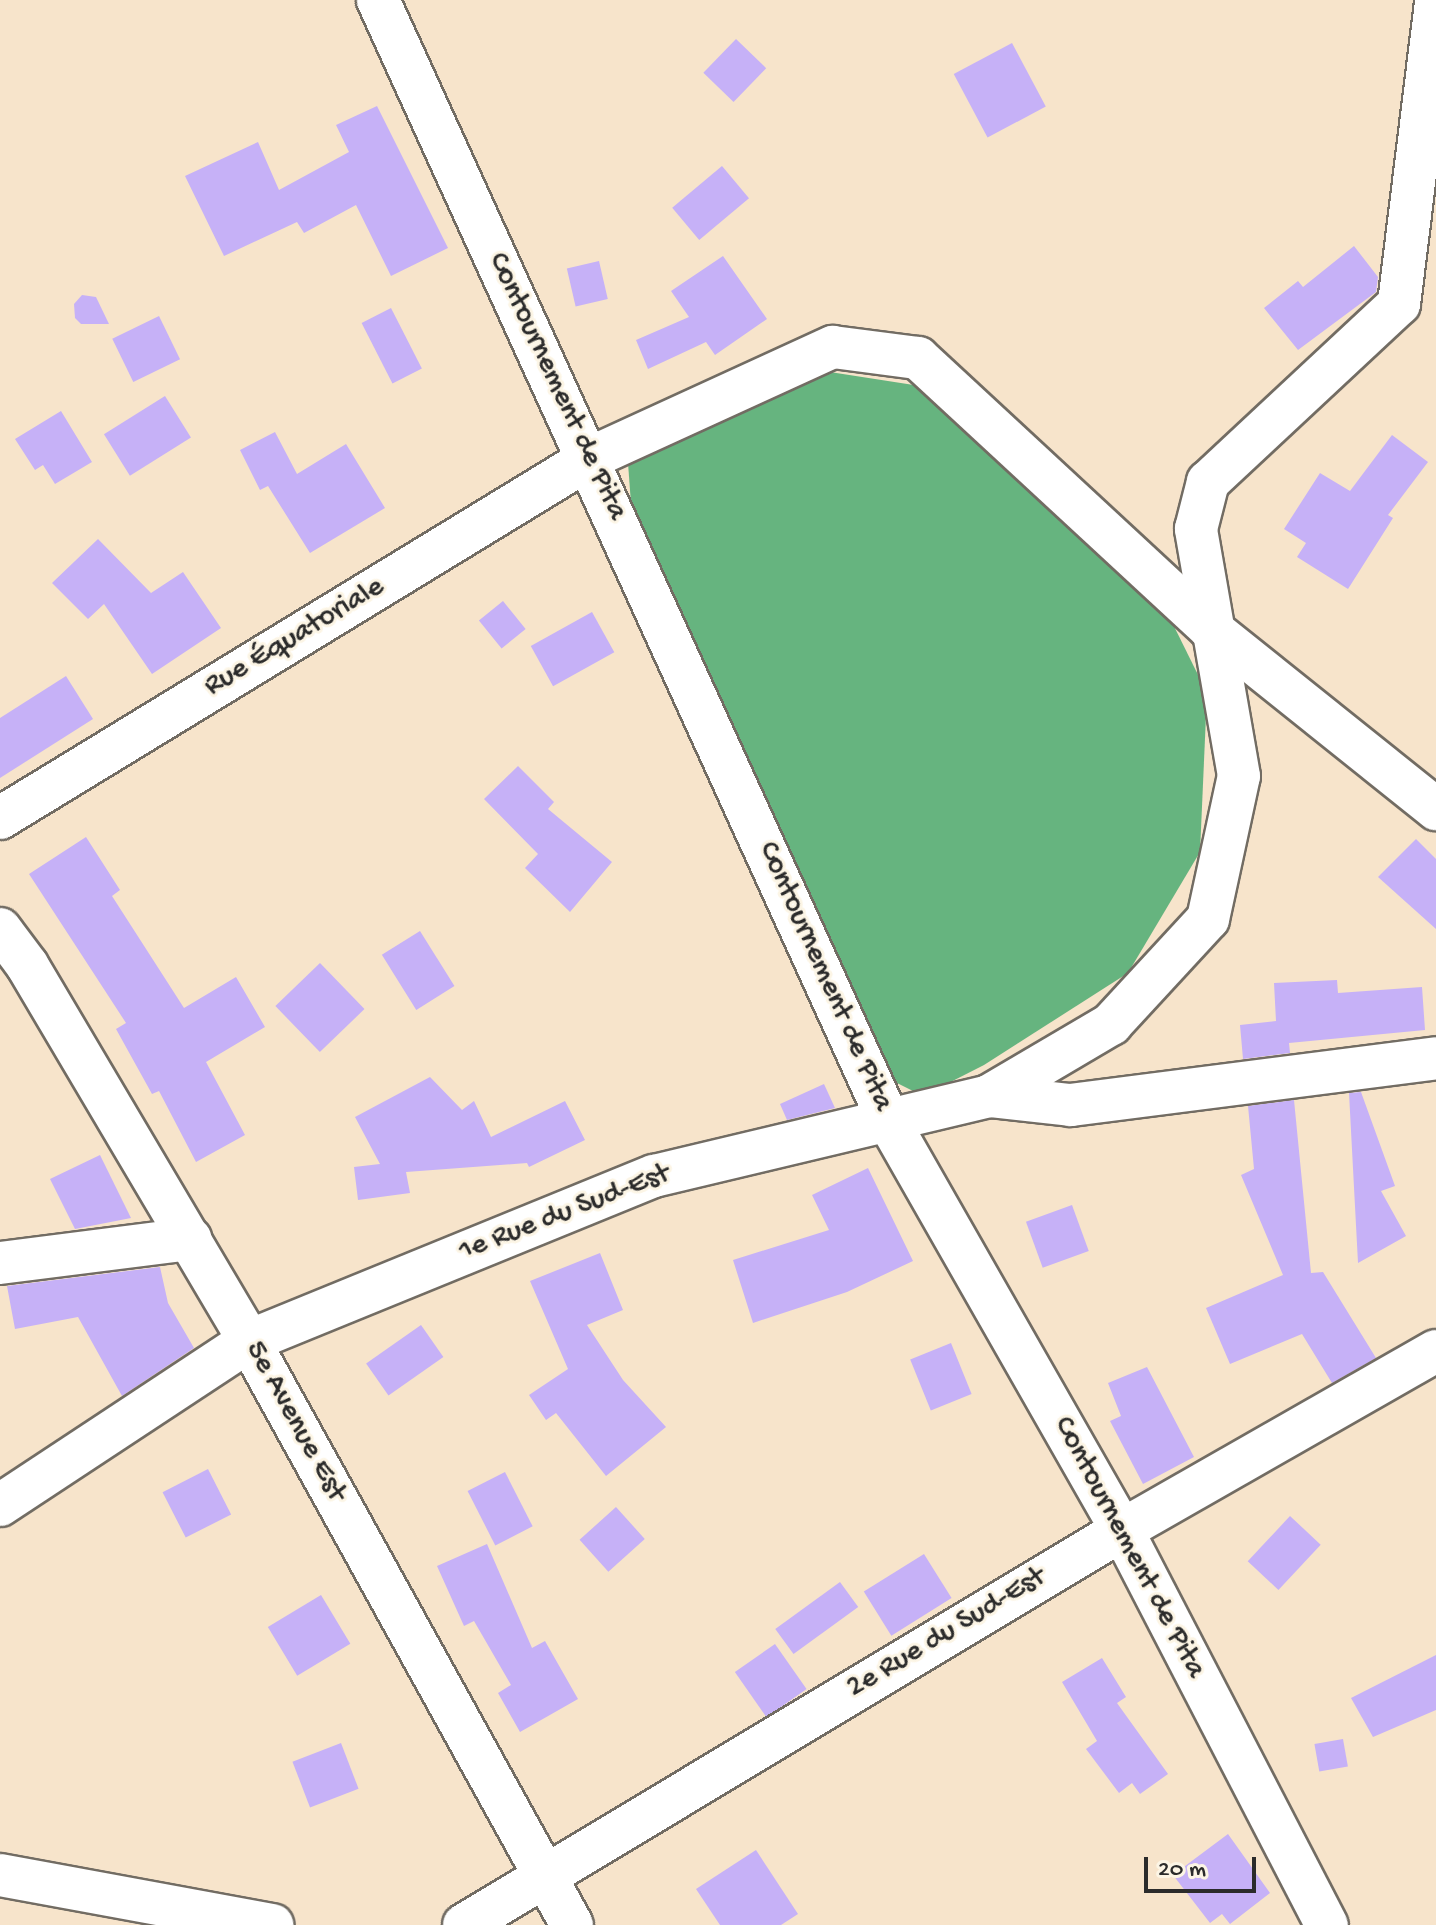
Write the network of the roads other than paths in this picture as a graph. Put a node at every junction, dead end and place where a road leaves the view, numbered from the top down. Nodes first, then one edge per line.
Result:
1 (378, 0) edge
2 (1436, 1) edge
3 (590, 458) junction
4 (1210, 628) junction
5 (1436, 809) edge
6 (0, 818) edge
7 (0, 929) edge
8 (1436, 1058) edge
9 (989, 1096) junction
10 (889, 1122) junction
11 (190, 1239) junction
12 (0, 1263) edge
13 (249, 1341) junction
14 (1436, 1351) edge
15 (0, 1505) edge
16 (1122, 1530) junction
17 (541, 1874) junction
18 (0, 1875) edge
19 (272, 1925) edge
20 (464, 1925) edge
21 (572, 1925) edge
22 (1327, 1925) edge

1 - 3 street, Contournement de Pita
2 - 4 street, 1e Rue du Sud-Est
3 - 4 street, Rue Équatoriale
3 - 6 street, Rue Équatoriale
3 - 10 street, Contournement de Pita
4 - 5 street, Rue Équatoriale
4 - 9 street, 1e Rue du Sud-Est
7 - 11 street, 5e Avenue Est
8 - 9 street
9 - 10 street, 1e Rue du Sud-Est
10 - 13 street, 1e Rue du Sud-Est
10 - 16 street, Contournement de Pita
11 - 12 street
11 - 13 street, 5e Avenue Est
13 - 15 street, 1e Rue du Sud-Est
13 - 17 street, 5e Avenue Est
14 - 16 street, 2e Rue du Sud-Est
16 - 17 street, 2e Rue du Sud-Est
16 - 22 street, Contournement de Pita
17 - 20 street, 2e Rue du Sud-Est
17 - 21 street, 5e Avenue Est
18 - 19 street

